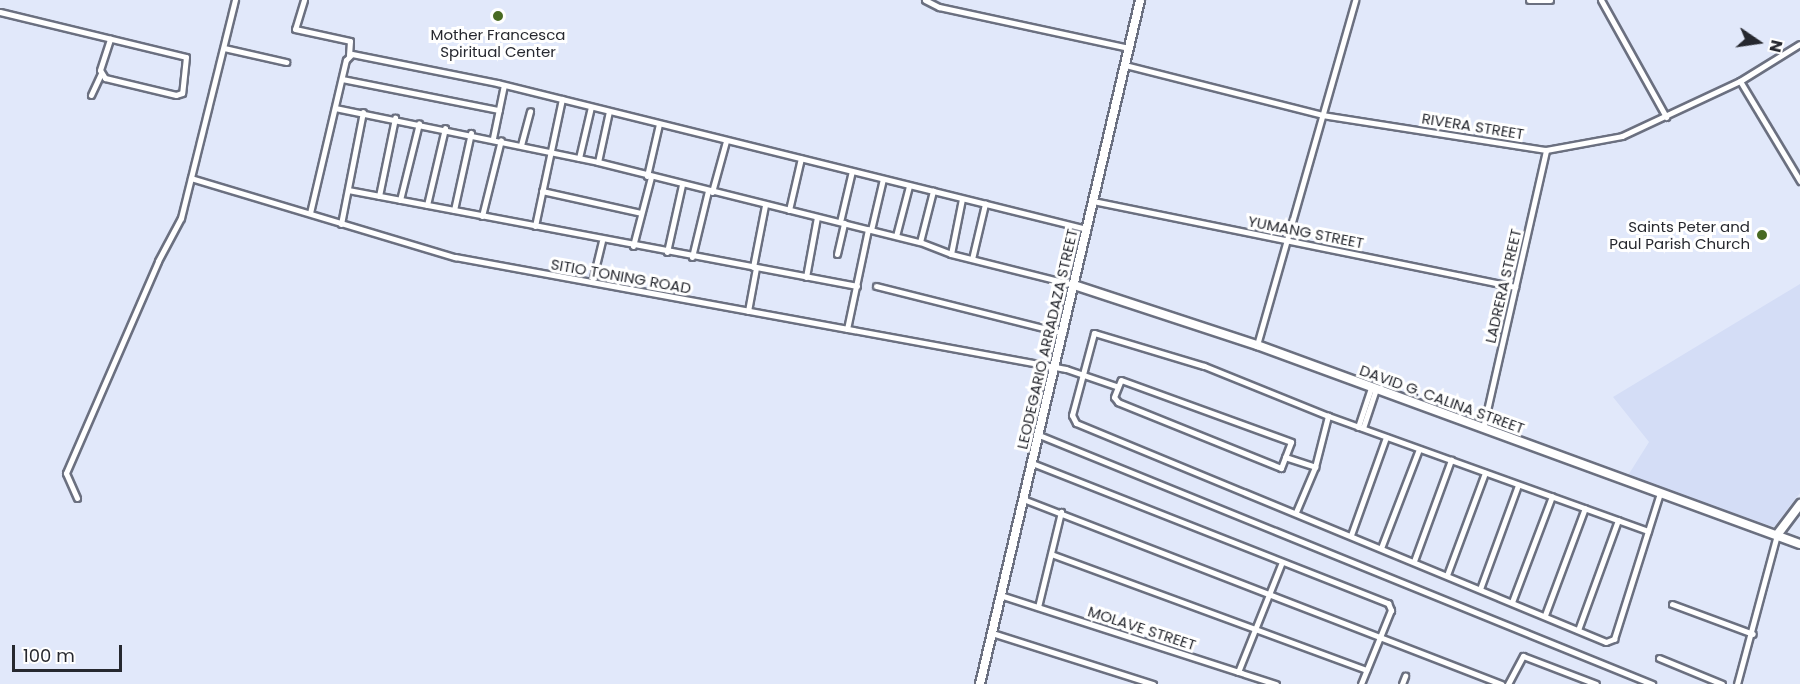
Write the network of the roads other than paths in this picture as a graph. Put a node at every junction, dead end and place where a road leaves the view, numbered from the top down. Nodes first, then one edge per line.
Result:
1 (235, 0) edge
2 (304, 0) edge
3 (926, 0) edge
4 (1140, 0) edge
5 (1355, 0) edge
6 (1529, 0) edge
7 (1550, 0) edge
8 (1601, 0) edge
9 (0, 12) edge
10 (110, 39) junction
11 (1800, 44) edge
12 (224, 48) junction
13 (1128, 48) junction
14 (349, 55) junction
15 (286, 62) dead end
16 (1125, 65) junction
17 (101, 75) junction
18 (342, 79) junction
19 (1740, 81) junction
20 (504, 85) junction
21 (91, 95) dead end
22 (562, 99) junction
23 (591, 107) junction
24 (336, 108) junction
25 (499, 110) junction
26 (530, 111) dead end
27 (609, 111) junction
28 (363, 112) junction
29 (1322, 115) junction
30 (1666, 117) junction
31 (395, 118) junction
32 (419, 123) junction
33 (659, 124) junction
34 (444, 128) junction
35 (471, 133) junction
36 (493, 138) junction
37 (501, 140) junction
38 (726, 141) junction
39 (521, 145) junction
40 (1546, 150) junction
41 (550, 151) junction
42 (579, 158) junction
43 (801, 158) junction
44 (598, 162) junction
45 (852, 171) junction
46 (649, 176) junction
47 (191, 178) junction
48 (883, 179) junction
49 (1800, 181) edge
50 (682, 185) junction
51 (909, 186) junction
52 (348, 190) junction
53 (542, 191) junction
54 (933, 191) junction
55 (710, 192) junction
56 (379, 196) junction
57 (962, 199) junction
58 (400, 200) junction
59 (1093, 201) junction
60 (985, 204) junction
61 (427, 205) junction
62 (765, 205) junction
63 (453, 210) junction
64 (789, 210) junction
65 (310, 213) junction
66 (641, 213) junction
67 (482, 216) junction
68 (818, 217) junction
69 (842, 223) junction
70 (341, 224) junction
71 (535, 226) junction
72 (870, 229) junction
73 (1087, 229) junction
74 (896, 236) junction
75 (1286, 240) junction
76 (602, 241) junction
77 (921, 242) junction
78 (633, 246) junction
79 (667, 252) junction
80 (837, 254) dead end
81 (951, 254) junction
82 (692, 256) junction
83 (972, 259) junction
84 (754, 267) junction
85 (806, 277) junction
86 (592, 282) junction
87 (1074, 285) junction
88 (857, 286) junction
89 (876, 286) dead end
90 (1515, 287) junction
91 (748, 311) junction
92 (847, 329) junction
93 (1063, 333) junction
94 (1257, 345) junction
95 (1055, 368) junction
96 (1082, 373) junction
97 (1116, 386) junction
98 (1374, 388) junction
99 (1328, 416) junction
100 (1361, 428) junction
101 (1483, 428) junction
102 (1039, 435) junction
103 (1386, 437) junction
104 (1419, 449) junction
105 (1285, 457) junction
106 (1451, 460) junction
107 (1032, 463) junction
108 (1315, 467) junction
109 (1485, 472) junction
110 (1518, 485) junction
111 (1660, 493) junction
112 (1552, 496) junction
113 (77, 498) dead end
114 (1023, 499) junction
115 (1800, 504) edge
116 (1585, 508) junction
117 (1061, 512) junction
118 (1296, 512) junction
119 (1618, 520) junction
120 (1648, 531) junction
121 (1351, 535) junction
122 (1777, 535) junction
123 (1800, 544) edge
124 (1381, 548) junction
125 (1051, 554) junction
126 (1414, 561) junction
127 (1282, 562) junction
128 (1447, 575) junction
129 (1480, 589) junction
130 (1268, 594) junction
131 (1000, 595) junction
132 (1512, 602) junction
133 (1672, 604) dead end
134 (1038, 607) junction
135 (1545, 615) junction
136 (1254, 630) junction
137 (1578, 630) junction
138 (992, 633) junction
139 (1753, 634) junction
140 (1380, 637) junction
141 (1659, 658) dead end
142 (1366, 670) junction
143 (1238, 672) junction
144 (1405, 676) dead end
145 (980, 684) edge
146 (1153, 684) edge
147 (1276, 684) edge
148 (1361, 684) edge
149 (1402, 684) edge
150 (1501, 684) edge
151 (1508, 684) edge
152 (1596, 684) edge
153 (1652, 684) edge
154 (1722, 684) edge
155 (1737, 684) edge

1 - 12 street
2 - 14 street
3 - 13 street
4 - 13 street, LEODEGARIO ARRADAZA STREET
5 - 29 street
6 - 7 street
8 - 30 street
9 - 10 street
10 - 17 street
10 - 17 street
11 - 19 street, RIVERA STREET
12 - 15 street
12 - 47 street
13 - 16 street, LEODEGARIO ARRADAZA STREET
14 - 18 street
14 - 20 street
16 - 29 street, RIVERA STREET
16 - 59 street, LEODEGARIO ARRADAZA STREET
17 - 21 street
18 - 24 street
18 - 25 street
19 - 30 street, RIVERA STREET
19 - 49 street
20 - 22 street
20 - 25 street
22 - 23 street
22 - 41 street
23 - 27 street
23 - 42 street
24 - 28 street
24 - 65 street
25 - 36 street
26 - 39 street
27 - 33 street
27 - 44 street
28 - 31 street
28 - 52 street
29 - 40 street, RIVERA STREET
29 - 75 street
30 - 40 street, RIVERA STREET
31 - 32 street
31 - 56 street
32 - 34 street
32 - 58 street
33 - 38 street
33 - 46 street
34 - 35 street
34 - 61 street
35 - 36 street
35 - 63 street
36 - 37 street
37 - 39 street
37 - 67 street
38 - 43 street
38 - 55 street
39 - 41 street
40 - 90 street, LADRERA STREET
41 - 42 street
41 - 53 street
42 - 44 street
43 - 45 street
43 - 64 street
44 - 46 street
45 - 48 street
45 - 69 street
46 - 50 street
46 - 66 street
47 - 65 street, SITIO TONING ROAD
47 - 113 street
48 - 51 street
48 - 72 street
50 - 55 street
50 - 79 street
51 - 54 street
51 - 74 street
52 - 56 street
52 - 70 street
53 - 66 street
53 - 71 street
54 - 57 street
54 - 77 street
55 - 62 street
55 - 82 street
56 - 58 street
57 - 60 street
57 - 81 street
58 - 61 street
59 - 73 street, LEODEGARIO ARRADAZA STREET
59 - 75 street, YUMANG STREET
60 - 73 street
60 - 83 street
61 - 63 street
62 - 64 street
62 - 84 street
63 - 67 street
64 - 68 street
65 - 70 street, SITIO TONING ROAD
66 - 78 street
67 - 71 street
68 - 69 street
68 - 85 street
69 - 72 street
69 - 80 street
70 - 86 street, SITIO TONING ROAD
71 - 76 street
72 - 74 street
72 - 88 street
73 - 87 street, LEODEGARIO ARRADAZA STREET
74 - 77 street
75 - 90 street, YUMANG STREET
75 - 94 street
76 - 78 street
76 - 86 street
77 - 81 street
78 - 79 street
79 - 82 street
81 - 83 street
82 - 84 street
83 - 87 street
84 - 85 street
84 - 91 street
85 - 88 street
86 - 91 street, SITIO TONING ROAD
87 - 93 street, LEODEGARIO ARRADAZA STREET
87 - 94 street, DAVID G. CALINA STREET
88 - 92 street
89 - 93 street
90 - 101 street, LADRERA STREET
91 - 92 street, SITIO TONING ROAD
92 - 95 street, SITIO TONING ROAD
93 - 95 street, LEODEGARIO ARRADAZA STREET
94 - 98 street, DAVID G. CALINA STREET
95 - 96 street, SITIO TONING ROAD
95 - 102 street, LEODEGARIO ARRADAZA STREET
96 - 97 street, SITIO TONING ROAD
96 - 99 street
96 - 118 street
97 - 105 street, SITIO TONING ROAD
97 - 105 street
98 - 100 street
98 - 101 street, DAVID G. CALINA STREET
99 - 100 street
99 - 108 street
100 - 103 street
101 - 111 street, DAVID G. CALINA STREET
102 - 107 street, LEODEGARIO ARRADAZA STREET
102 - 153 street
103 - 104 street
103 - 121 street
104 - 106 street
104 - 124 street
105 - 108 street
106 - 109 street
106 - 126 street
107 - 114 street, LEODEGARIO ARRADAZA STREET
107 - 127 street
108 - 118 street
109 - 110 street
109 - 128 street
110 - 112 street
110 - 129 street
111 - 120 street
111 - 122 street, DAVID G. CALINA STREET
112 - 116 street
112 - 132 street
114 - 117 street
114 - 131 street, LEODEGARIO ARRADAZA STREET
115 - 122 street
116 - 119 street
116 - 135 street
117 - 125 street
117 - 130 street
118 - 121 street
119 - 120 street
119 - 137 street
120 - 137 street
121 - 124 street
122 - 123 street, DAVID G. CALINA STREET
122 - 139 street
124 - 126 street
125 - 134 street
125 - 136 street
126 - 128 street
127 - 130 street
127 - 140 street
128 - 129 street
129 - 132 street
130 - 136 street
130 - 140 street
131 - 134 street, MOLAVE STREET
131 - 138 street, LEODEGARIO ARRADAZA STREET
132 - 135 street
133 - 139 street
134 - 143 street, MOLAVE STREET
135 - 137 street
136 - 142 street
136 - 143 street
138 - 145 street, LEODEGARIO ARRADAZA STREET
138 - 146 street
139 - 155 street
140 - 142 street
140 - 150 street
141 - 154 street
142 - 148 street
143 - 147 street, MOLAVE STREET
144 - 149 street
151 - 152 street

